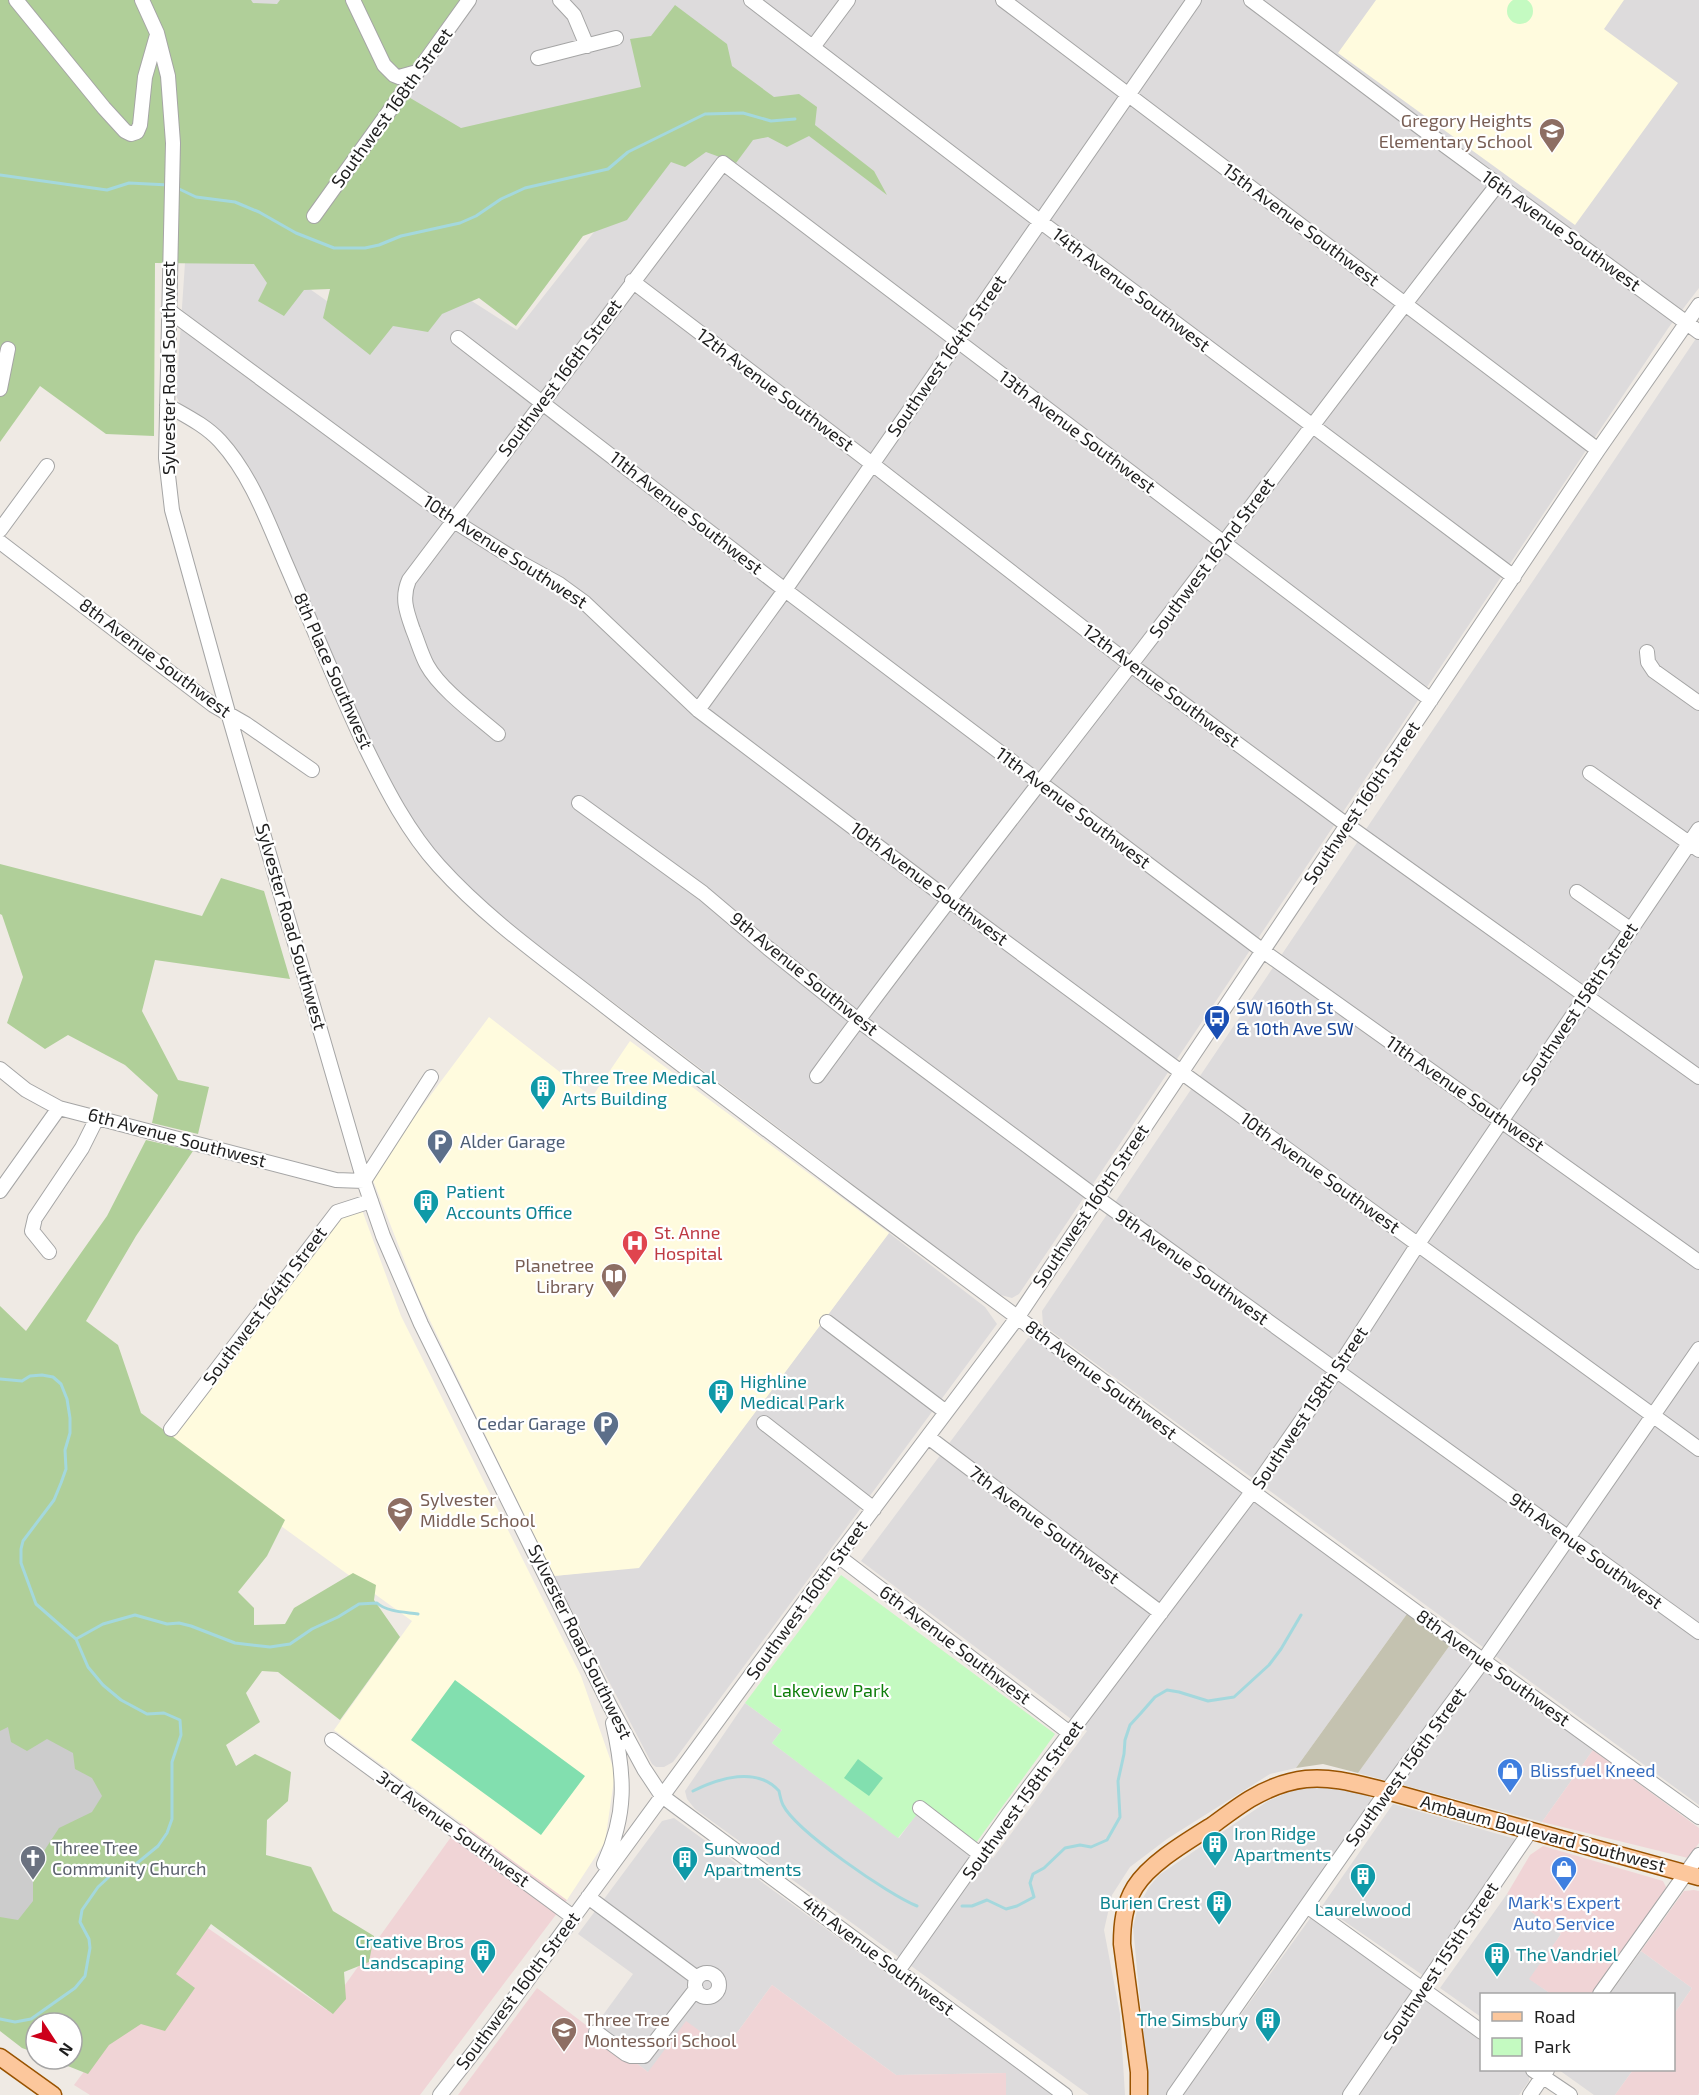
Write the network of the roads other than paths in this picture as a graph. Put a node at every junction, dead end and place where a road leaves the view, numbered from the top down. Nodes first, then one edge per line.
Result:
1 (16, 0) edge
2 (142, 0) edge
3 (353, 0) edge
4 (469, 0) edge
5 (560, 0) edge
6 (751, 0) edge
7 (848, 0) edge
8 (1003, 0) edge
9 (1194, 0) edge
10 (1251, 0) edge
11 (157, 33) junction
12 (616, 38) dead end
13 (587, 46) junction
14 (813, 47) junction
15 (538, 58) dead end
16 (417, 72) junction
17 (1128, 95) junction
18 (723, 163) joint
19 (1498, 184) junction
20 (314, 216) dead end
21 (1041, 222) junction
22 (632, 281) junction
23 (1404, 303) junction
24 (1699, 305) edge
25 (168, 310) junction
26 (1685, 322) junction
27 (1699, 332) edge
28 (458, 338) dead end
29 (957, 342) junction
30 (8, 349) dead end
31 (0, 389) edge
32 (542, 402) junction
33 (167, 405) junction
34 (1312, 426) junction
35 (1598, 450) junction
36 (872, 463) junction
37 (47, 466) dead end
38 (454, 521) junction
39 (0, 531) edge
40 (0, 542) edge
41 (1224, 542) junction
42 (1514, 577) junction
43 (785, 590) junction
44 (1647, 652) dead end
45 (1131, 665) junction
46 (1431, 700) junction
47 (1699, 704) edge
48 (698, 710) junction
49 (229, 716) junction
50 (498, 734) dead end
51 (312, 770) dead end
52 (1590, 773) dead end
53 (1040, 783) junction
54 (579, 803) dead end
55 (1347, 825) junction
56 (1699, 829) edge
57 (1694, 847) edge
58 (1577, 891) dead end
59 (949, 900) junction
60 (1630, 929) junction
61 (511, 934) joint
62 (1263, 951) junction
63 (1586, 995) junction
64 (858, 1020) junction
65 (0, 1069) edge
66 (1181, 1072) junction
67 (817, 1076) dead end
68 (431, 1077) dead end
69 (1699, 1077) edge
70 (59, 1108) junction
71 (97, 1118) junction
72 (1502, 1120) junction
73 (364, 1180) junction
74 (0, 1191) edge
75 (1096, 1197) junction
76 (371, 1201) junction
77 (1418, 1244) junction
78 (49, 1252) dead end
79 (1699, 1262) edge
80 (1017, 1318) junction
81 (827, 1322) dead end
82 (1699, 1349) edge
83 (1336, 1371) junction
84 (946, 1412) junction
85 (1653, 1416) junction
86 (764, 1423) dead end
87 (171, 1429) dead end
88 (928, 1437) junction
89 (1699, 1449) edge
90 (1252, 1492) junction
91 (874, 1509) junction
92 (1568, 1539) junction
93 (838, 1556) junction
94 (1161, 1613) junction
95 (1699, 1632) edge
96 (1483, 1661) junction
97 (610, 1706) junction
98 (1071, 1734) junction
99 (332, 1740) dead end
100 (1387, 1791) junction
101 (662, 1796) junction
102 (920, 1808) dead end
103 (1699, 1817) edge
104 (1531, 1830) junction
105 (981, 1855) junction
106 (1699, 1855) edge
107 (1692, 1875) edge
108 (590, 1894) junction
109 (1307, 1906) junction
110 (573, 1917) junction
111 (898, 1971) junction
112 (1422, 1990) junction
113 (1602, 1993) edge
114 (1480, 2031) edge
115 (596, 2032) dead end
116 (0, 2057) edge
117 (1541, 2072) edge
118 (444, 2091) edge
119 (53, 2095) edge
120 (430, 2095) edge
121 (1065, 2095) edge
122 (1139, 2095) edge
123 (1174, 2095) edge
124 (1350, 2095) edge
125 (1530, 2095) edge
126 (1570, 2095) edge

1 - 11 street
2 - 11 street, Sylvester Road Southwest
3 - 16 street
4 - 16 street, Southwest 168th Street
5 - 13 street
6 - 14 street, 14th Avenue Southwest
7 - 14 street
8 - 17 street, 15th Avenue Southwest
9 - 17 street, Southwest 164th Street
10 - 19 street, 16th Avenue Southwest
11 - 25 street, Sylvester Road Southwest
12 - 13 street
13 - 15 street
14 - 21 street, 14th Avenue Southwest
16 - 20 street, Southwest 168th Street
17 - 21 street, Southwest 164th Street
17 - 23 street, 15th Avenue Southwest
18 - 22 street, Southwest 166th Street
18 - 29 street, 13th Avenue Southwest
19 - 23 street, Southwest 162nd Street
19 - 26 street, 16th Avenue Southwest
21 - 29 street, Southwest 164th Street
21 - 34 street, 14th Avenue Southwest
22 - 32 street, Southwest 166th Street
22 - 36 street, 12th Avenue Southwest
23 - 34 street, Southwest 162nd Street
23 - 35 street, 15th Avenue Southwest
24 - 26 street, Southwest 160th Street
25 - 33 street, Sylvester Road Southwest
25 - 38 street, 10th Avenue Southwest
26 - 27 street, 16th Avenue Southwest
26 - 35 street, Southwest 160th Street
28 - 32 street, 11th Avenue Southwest
29 - 36 street, Southwest 164th Street
29 - 41 street, 13th Avenue Southwest
30 - 31 street
32 - 38 street, Southwest 166th Street
32 - 43 street, 11th Avenue Southwest
33 - 49 street, Sylvester Road Southwest
33 - 61 street, 8th Place Southwest
34 - 41 street, Southwest 162nd Street
34 - 42 street, 14th Avenue Southwest
35 - 42 street, Southwest 160th Street
36 - 43 street, Southwest 164th Street
36 - 45 street, 12th Avenue Southwest
37 - 39 street
38 - 48 street, 10th Avenue Southwest
38 - 50 street, Southwest 166th Street
40 - 49 street, 8th Avenue Southwest
41 - 45 street, Southwest 162nd Street
41 - 46 street, 13th Avenue Southwest
42 - 46 street, Southwest 160th Street
43 - 48 street, Southwest 164th Street
43 - 53 street, 11th Avenue Southwest
44 - 47 street
45 - 53 street, Southwest 162nd Street
45 - 55 street, 12th Avenue Southwest
46 - 55 street, Southwest 160th Street
48 - 59 street, 10th Avenue Southwest
49 - 51 street, 8th Avenue Southwest
49 - 73 street, Sylvester Road Southwest
52 - 57 street
53 - 59 street, Southwest 162nd Street
53 - 62 street, 11th Avenue Southwest
54 - 64 street, 9th Avenue Southwest
55 - 62 street, Southwest 160th Street
55 - 63 street, 12th Avenue Southwest
56 - 57 street, Southwest 158th Street
57 - 60 street, Southwest 158th Street
58 - 60 street
59 - 64 street, Southwest 162nd Street
59 - 66 street, 10th Avenue Southwest
60 - 63 street, Southwest 158th Street
61 - 80 street, 8th Avenue Southwest
62 - 66 street, Southwest 160th Street
62 - 72 street, 11th Avenue Southwest
63 - 69 street, 12th Avenue Southwest
63 - 72 street, Southwest 158th Street
64 - 67 street, Southwest 162nd Street
64 - 75 street, 9th Avenue Southwest
65 - 70 street, 6th Avenue Southwest
66 - 75 street, Southwest 160th Street
66 - 77 street, 10th Avenue Southwest
68 - 73 street
70 - 71 street, 6th Avenue Southwest
70 - 74 street
71 - 73 street, 6th Avenue Southwest
71 - 78 street
72 - 77 street, Southwest 158th Street
72 - 79 street, 11th Avenue Southwest
73 - 76 street, Sylvester Road Southwest
75 - 80 street, Southwest 160th Street
75 - 83 street, 9th Avenue Southwest
76 - 87 street, Southwest 164th Street
76 - 97 street, Sylvester Road Southwest
77 - 83 street, Southwest 158th Street
77 - 85 street, 10th Avenue Southwest
80 - 84 street, Southwest 160th Street
80 - 90 street, 8th Avenue Southwest
81 - 84 street
82 - 85 street, Southwest 156th Street
83 - 90 street, Southwest 158th Street
83 - 92 street, 9th Avenue Southwest
84 - 88 street, Southwest 160th Street
85 - 89 street, 10th Avenue Southwest
85 - 92 street, Southwest 156th Street
86 - 91 street
88 - 91 street, Southwest 160th Street
88 - 94 street, 7th Avenue Southwest
90 - 94 street, Southwest 158th Street
90 - 96 street, 8th Avenue Southwest
91 - 93 street, Southwest 160th Street
92 - 95 street, 9th Avenue Southwest
92 - 96 street, Southwest 156th Street
93 - 98 street, 6th Avenue Southwest
93 - 101 street, Southwest 160th Street
94 - 98 street, Southwest 158th Street
96 - 100 street, Southwest 156th Street
96 - 103 street, 8th Avenue Southwest
97 - 101 street, Sylvester Road Southwest
97 - 108 street
98 - 105 street, Southwest 158th Street
99 - 110 street, 3rd Avenue Southwest
100 - 104 main road, Ambaum Boulevard Southwest
100 - 109 street, Southwest 156th Street
100 - 122 main road, Ambaum Boulevard Southwest
101 - 108 street, Southwest 160th Street
101 - 111 street, 4th Avenue Southwest
102 - 105 street
104 - 107 main road, Ambaum Boulevard Southwest
104 - 112 street, Southwest 155th Street
105 - 111 street, Southwest 158th Street
106 - 107 street
107 - 113 street
108 - 110 street, Southwest 160th Street
108 - 115 street
109 - 112 street
109 - 123 street, Southwest 156th Street
110 - 118 street, Southwest 160th Street
111 - 121 street, 4th Avenue Southwest
112 - 114 street
112 - 124 street, Southwest 155th Street
116 - 119 main road
117 - 125 street
117 - 126 street
118 - 120 street, Southwest 160th Street

